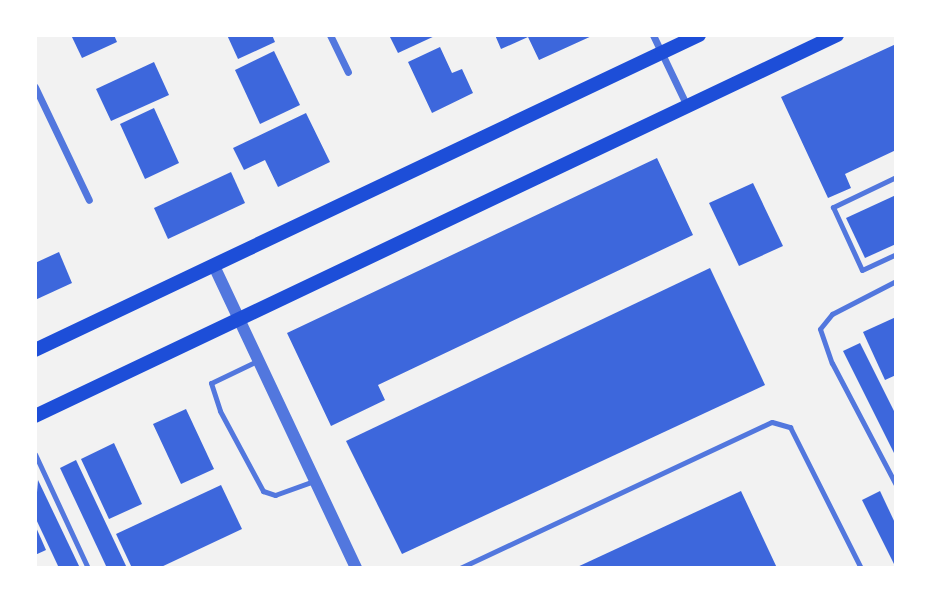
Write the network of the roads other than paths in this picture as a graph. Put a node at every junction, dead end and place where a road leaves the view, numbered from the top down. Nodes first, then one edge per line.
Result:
1 (330, 35) edge
2 (653, 35) edge
3 (699, 35) edge
4 (837, 35) edge
5 (662, 52) junction
6 (348, 72) dead end
7 (35, 87) edge
8 (687, 106) junction
9 (896, 177) edge
10 (89, 200) dead end
11 (896, 254) edge
12 (214, 265) junction
13 (896, 281) edge
14 (239, 319) junction
15 (35, 350) edge
16 (258, 360) junction
17 (35, 416) edge
18 (35, 454) edge
19 (315, 481) junction
20 (896, 485) edge
21 (88, 568) edge
22 (356, 568) edge
23 (460, 568) edge
24 (861, 568) edge

1 - 6 street
2 - 5 street
3 - 5 main road
4 - 8 main road
5 - 8 street
5 - 12 main road
7 - 10 street
8 - 14 main road
9 - 11 lane
12 - 14 street
12 - 15 main road
13 - 20 lane
14 - 16 street
14 - 17 main road
16 - 19 street
16 - 19 lane
18 - 21 lane
19 - 22 street
23 - 24 lane

